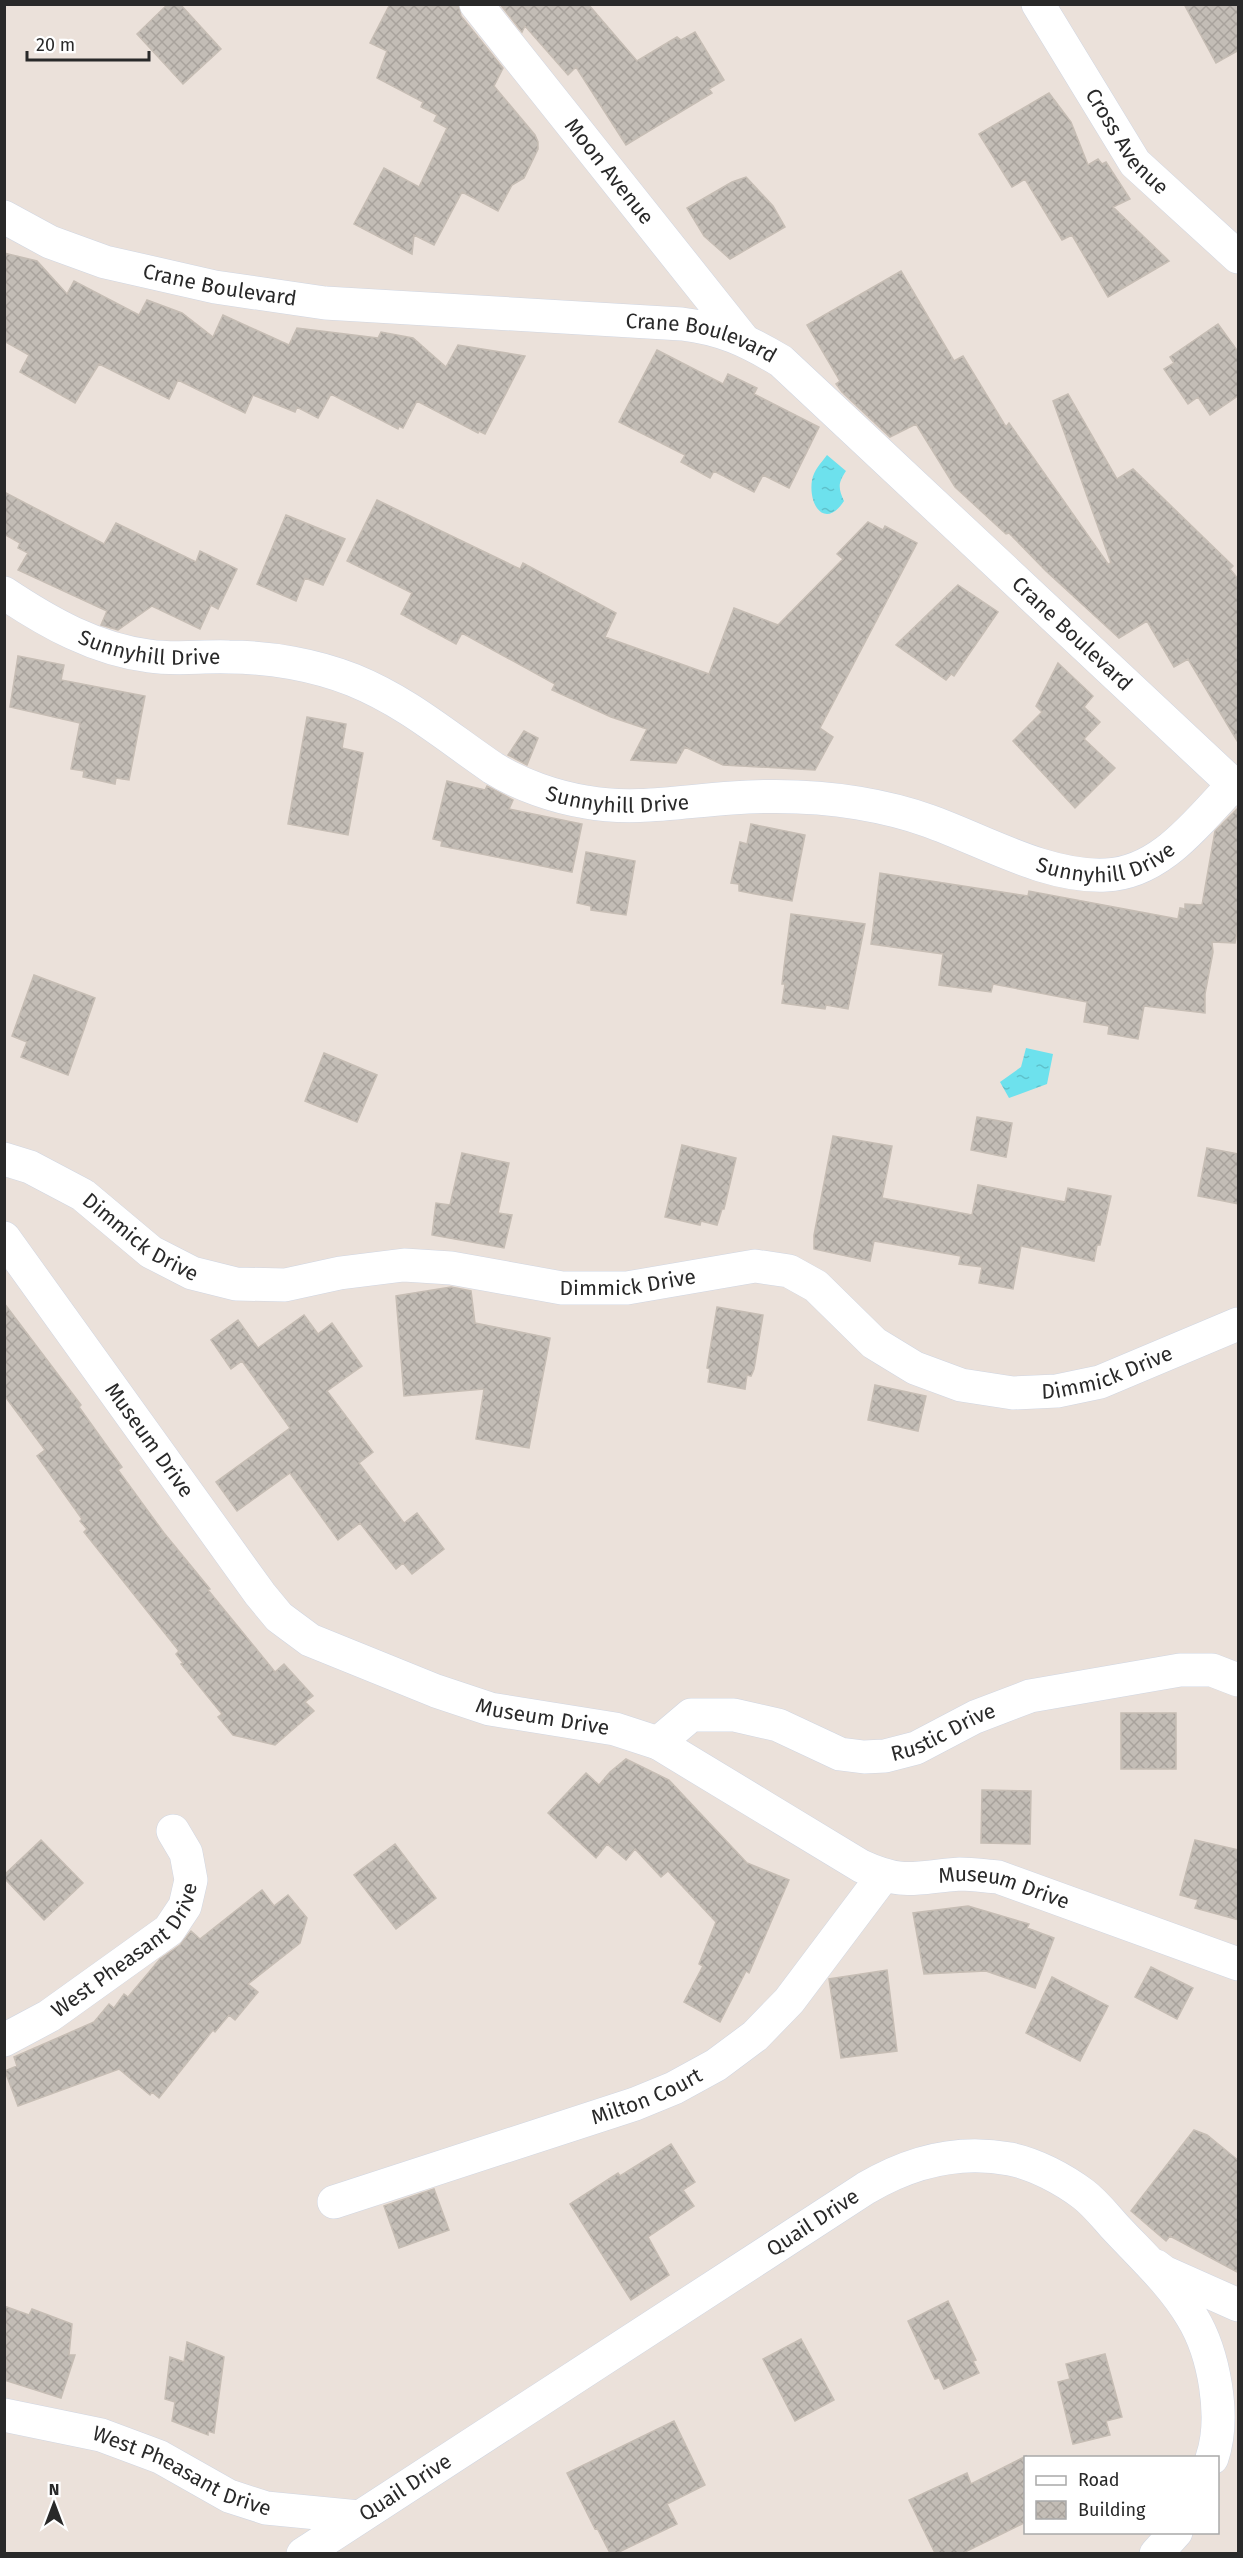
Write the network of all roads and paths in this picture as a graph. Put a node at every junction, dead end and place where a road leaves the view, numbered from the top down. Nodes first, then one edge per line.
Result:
1 (476, 4) edge
2 (1038, 4) edge
3 (4, 217) edge
4 (1239, 257) edge
5 (742, 338) junction
6 (4, 593) edge
7 (1236, 787) edge
8 (4, 1159) edge
9 (4, 1238) edge
10 (1239, 1324) edge
11 (1239, 1680) edge
12 (658, 1743) junction
13 (173, 1831) dead end
14 (883, 1876) junction
15 (1239, 1964) edge
16 (4, 2040) edge
17 (334, 2202) dead end
18 (1137, 2250) junction
19 (1239, 2305) edge
20 (4, 2415) edge
21 (1212, 2456) edge
22 (359, 2517) junction
23 (1174, 2534) edge
24 (303, 2553) edge
25 (1156, 2553) edge

1 - 5 street, Moon Avenue
2 - 4 street, Cross Avenue
3 - 5 street, Crane Boulevard
5 - 7 street, Crane Boulevard
6 - 7 street, Sunnyhill Drive
8 - 10 street, Dimmick Drive
9 - 12 street, Museum Drive
11 - 12 street, Rustic Drive
12 - 14 street, Museum Drive
13 - 16 street, West Pheasant Drive
14 - 15 street, Museum Drive
14 - 17 street, Milton Court
18 - 19 street
18 - 21 street, Quail Drive
18 - 22 street, Quail Drive
20 - 22 street, West Pheasant Drive
22 - 24 street, Quail Drive
23 - 25 street

